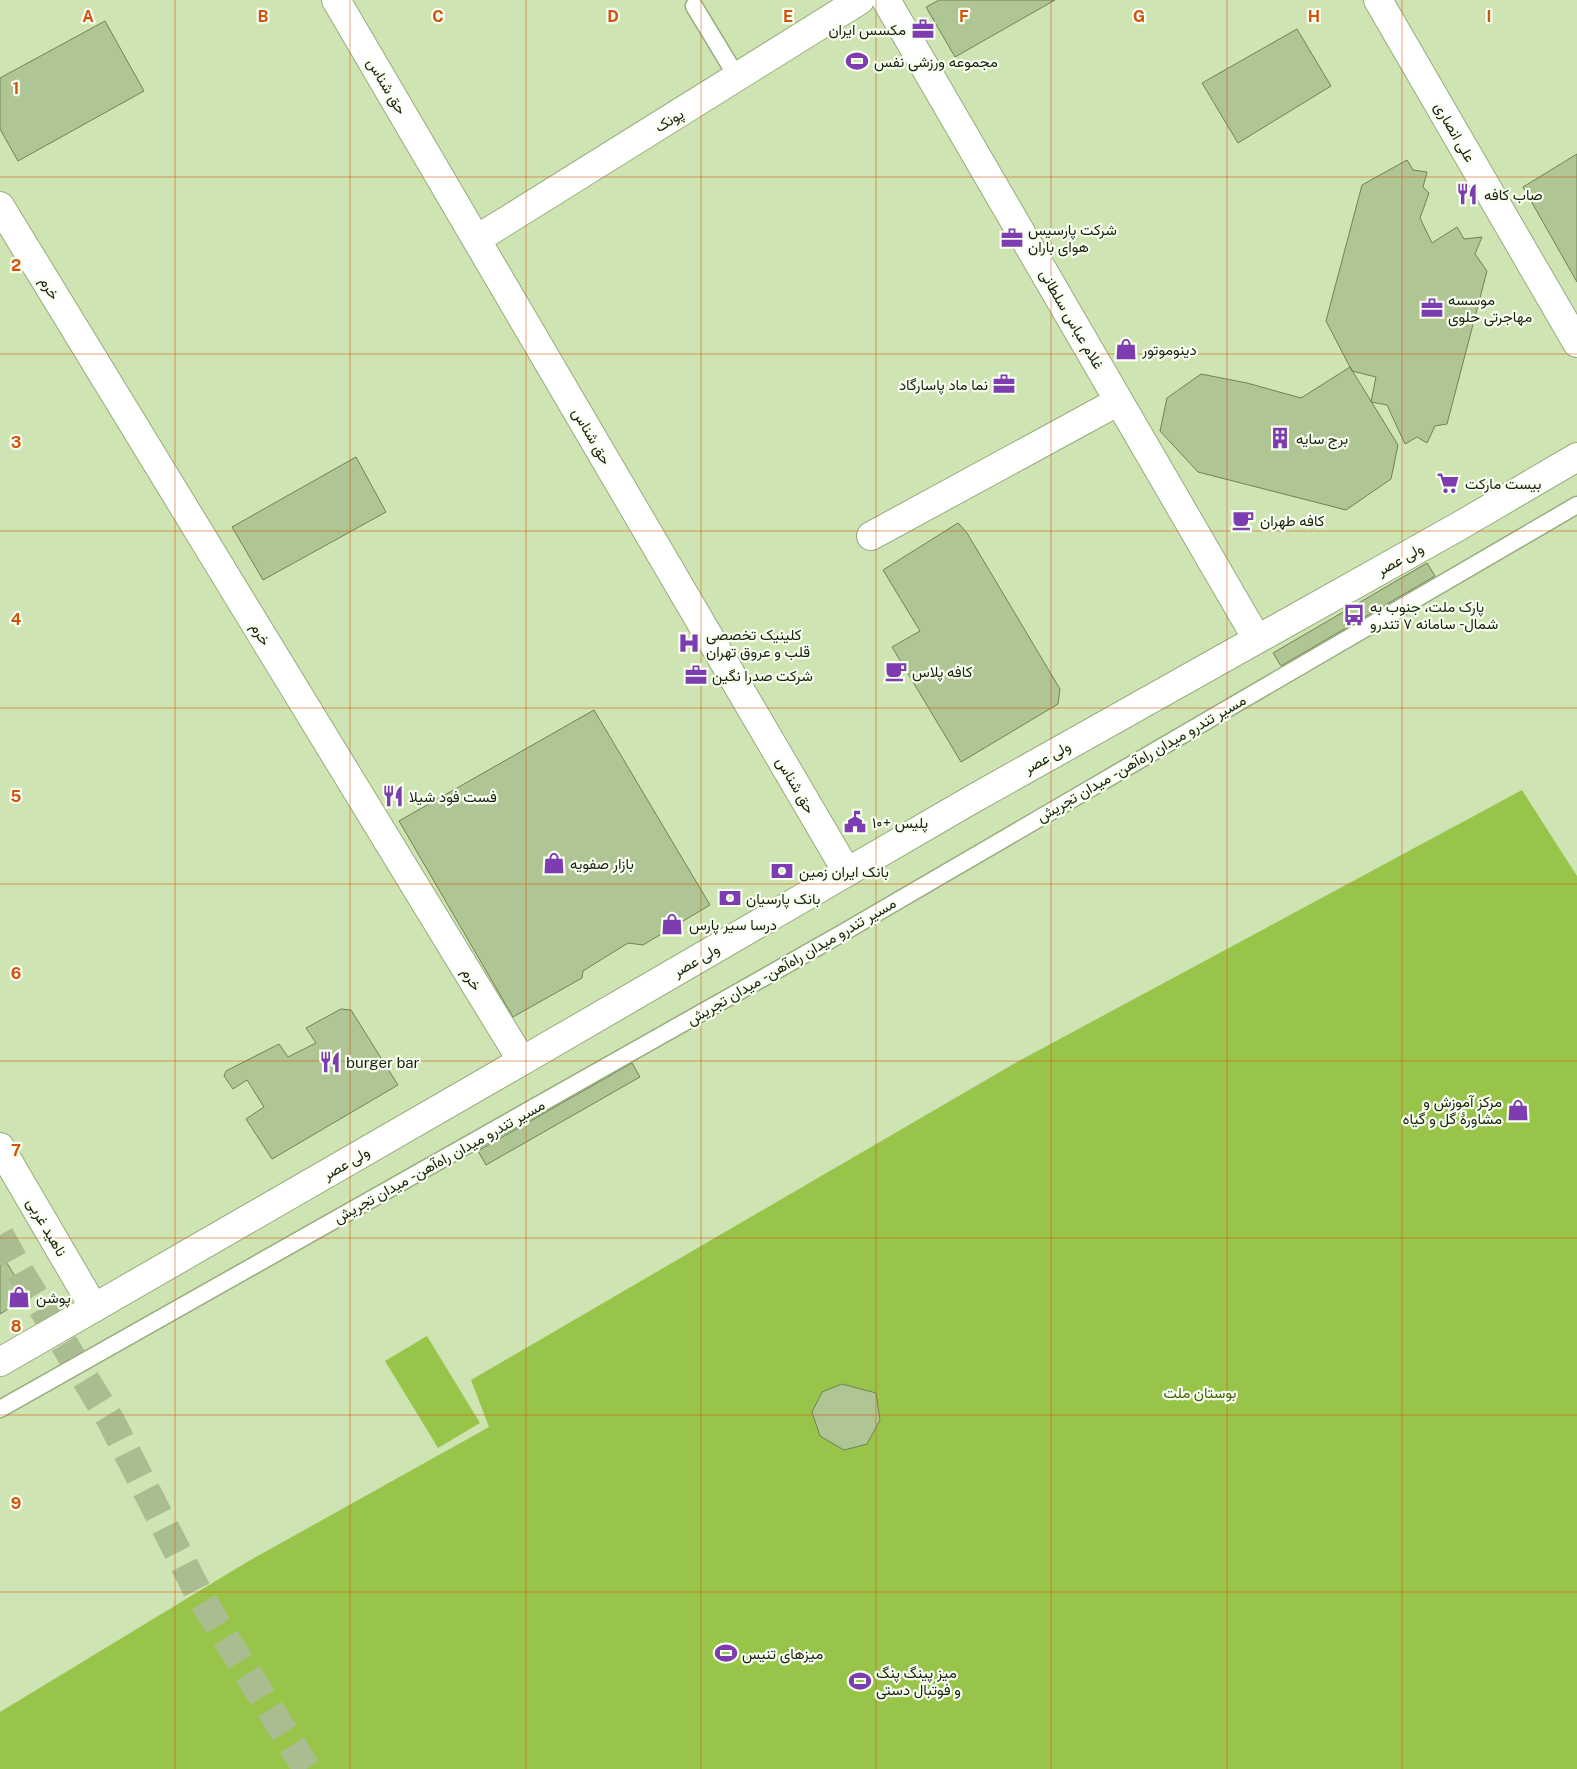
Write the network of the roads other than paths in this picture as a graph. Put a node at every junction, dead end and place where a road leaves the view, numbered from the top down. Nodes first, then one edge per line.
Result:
1 (336, 0) edge
2 (860, 0) edge
3 (886, 0) edge
4 (1378, 0) edge
5 (694, 6) dead end
6 (737, 77) junction
7 (0, 206) edge
8 (477, 239) junction
9 (1577, 343) edge
10 (1119, 401) junction
11 (1577, 457) edge
12 (1577, 505) edge
13 (871, 536) dead end
14 (1257, 639) junction
15 (847, 872) junction
16 (522, 1062) junction
17 (0, 1147) edge
18 (94, 1308) junction
19 (0, 1362) edge
20 (0, 1409) edge

1 - 8 street, حق شناس
2 - 6 street, پونک
3 - 10 street, غلام عباس سلطانی
4 - 9 street, علی انصاری
5 - 6 lane
6 - 8 street, پونک
7 - 16 street, خرم
8 - 15 street, حق شناس
10 - 13 street
10 - 14 street, غلام عباس سلطانی
11 - 14 street, ولی عصر
12 - 20 lane, مسیر تندرو میدان راه‌آهن - میدان تجریش
14 - 15 street, ولی عصر
15 - 16 street, ولی عصر
16 - 18 street, ولی عصر
17 - 18 street, ناهید غربی
18 - 19 street, ولی عصر

